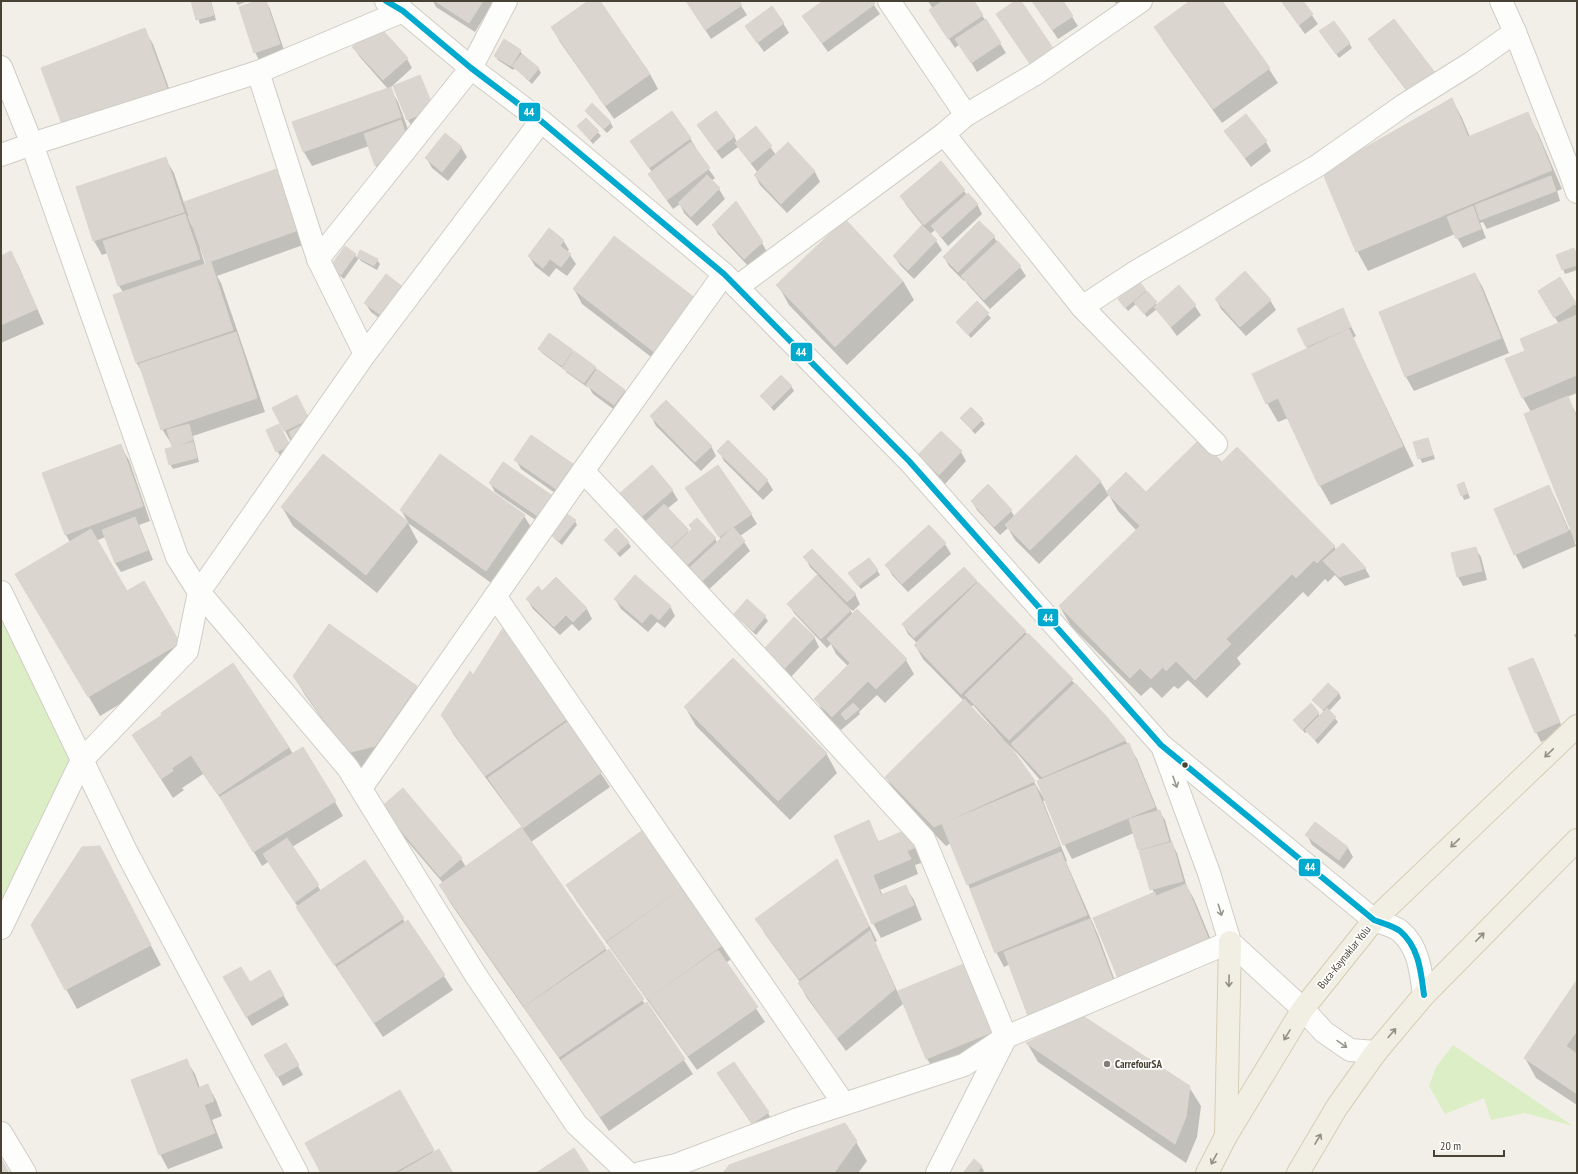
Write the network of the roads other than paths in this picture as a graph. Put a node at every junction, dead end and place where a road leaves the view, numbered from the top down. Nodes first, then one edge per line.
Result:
1 (506, 1) edge
2 (889, 1) edge
3 (1141, 1) edge
4 (1501, 1) edge
5 (395, 6) edge
6 (1515, 32) junction
7 (1, 67) edge
8 (472, 68) junction
9 (258, 72) junction
10 (966, 115) junction
11 (541, 121) junction
12 (944, 134) junction
13 (32, 144) junction
14 (1, 155) edge
15 (1577, 192) edge
16 (318, 259) junction
17 (731, 280) junction
18 (1082, 307) junction
19 (364, 354) junction
20 (1216, 444) dead end
21 (583, 471) junction
22 (1, 592) edge
23 (199, 592) junction
24 (495, 596) junction
25 (1577, 726) edge
26 (1161, 745) junction
27 (82, 760) junction
28 (361, 788) junction
29 (1577, 840) edge
30 (1374, 920) junction
31 (1, 928) edge
32 (1230, 942) junction
33 (1424, 994) junction
34 (1303, 1009) junction
35 (1006, 1037) junction
36 (1376, 1052) junction
37 (844, 1104) junction
38 (1, 1132) edge
39 (1226, 1136) junction
40 (25, 1173) edge
41 (297, 1173) edge
42 (628, 1173) edge
43 (640, 1173) edge
44 (937, 1173) edge
45 (1207, 1173) edge
46 (1298, 1173) edge

1 - 8 street
2 - 10 street
3 - 10 street
4 - 6 street
5 - 8 street
5 - 9 street
6 - 15 street
6 - 18 street
7 - 13 street
8 - 11 street
8 - 16 street
9 - 13 street
9 - 16 street
10 - 12 street
11 - 17 street
11 - 19 street
12 - 17 street
12 - 18 street
13 - 14 street
13 - 23 street
16 - 19 street
17 - 21 street
17 - 26 street
18 - 20 street
19 - 23 street
21 - 24 street
21 - 35 street
22 - 27 street
23 - 27 street
23 - 28 street
24 - 28 street
24 - 37 street
25 -> 30 main road, Buca-Kaynaklar Yolu
26 - 30 street
26 -> 32 street
27 - 31 street
27 - 41 street
28 - 42 street
33 -> 29 main road
30 - 33 street
30 - 34 main road, Buca-Kaynaklar Yolu
32 - 34 street
32 - 35 street
32 -> 39 main road
36 -> 33 main road
34 -> 36 street
34 -> 39 main road, Buca-Kaynaklar Yolu
35 - 37 street
35 - 44 street
46 -> 36 main road
37 - 43 street
38 - 40 street
39 -> 45 main road, Buca-Kaynaklar Yolu

